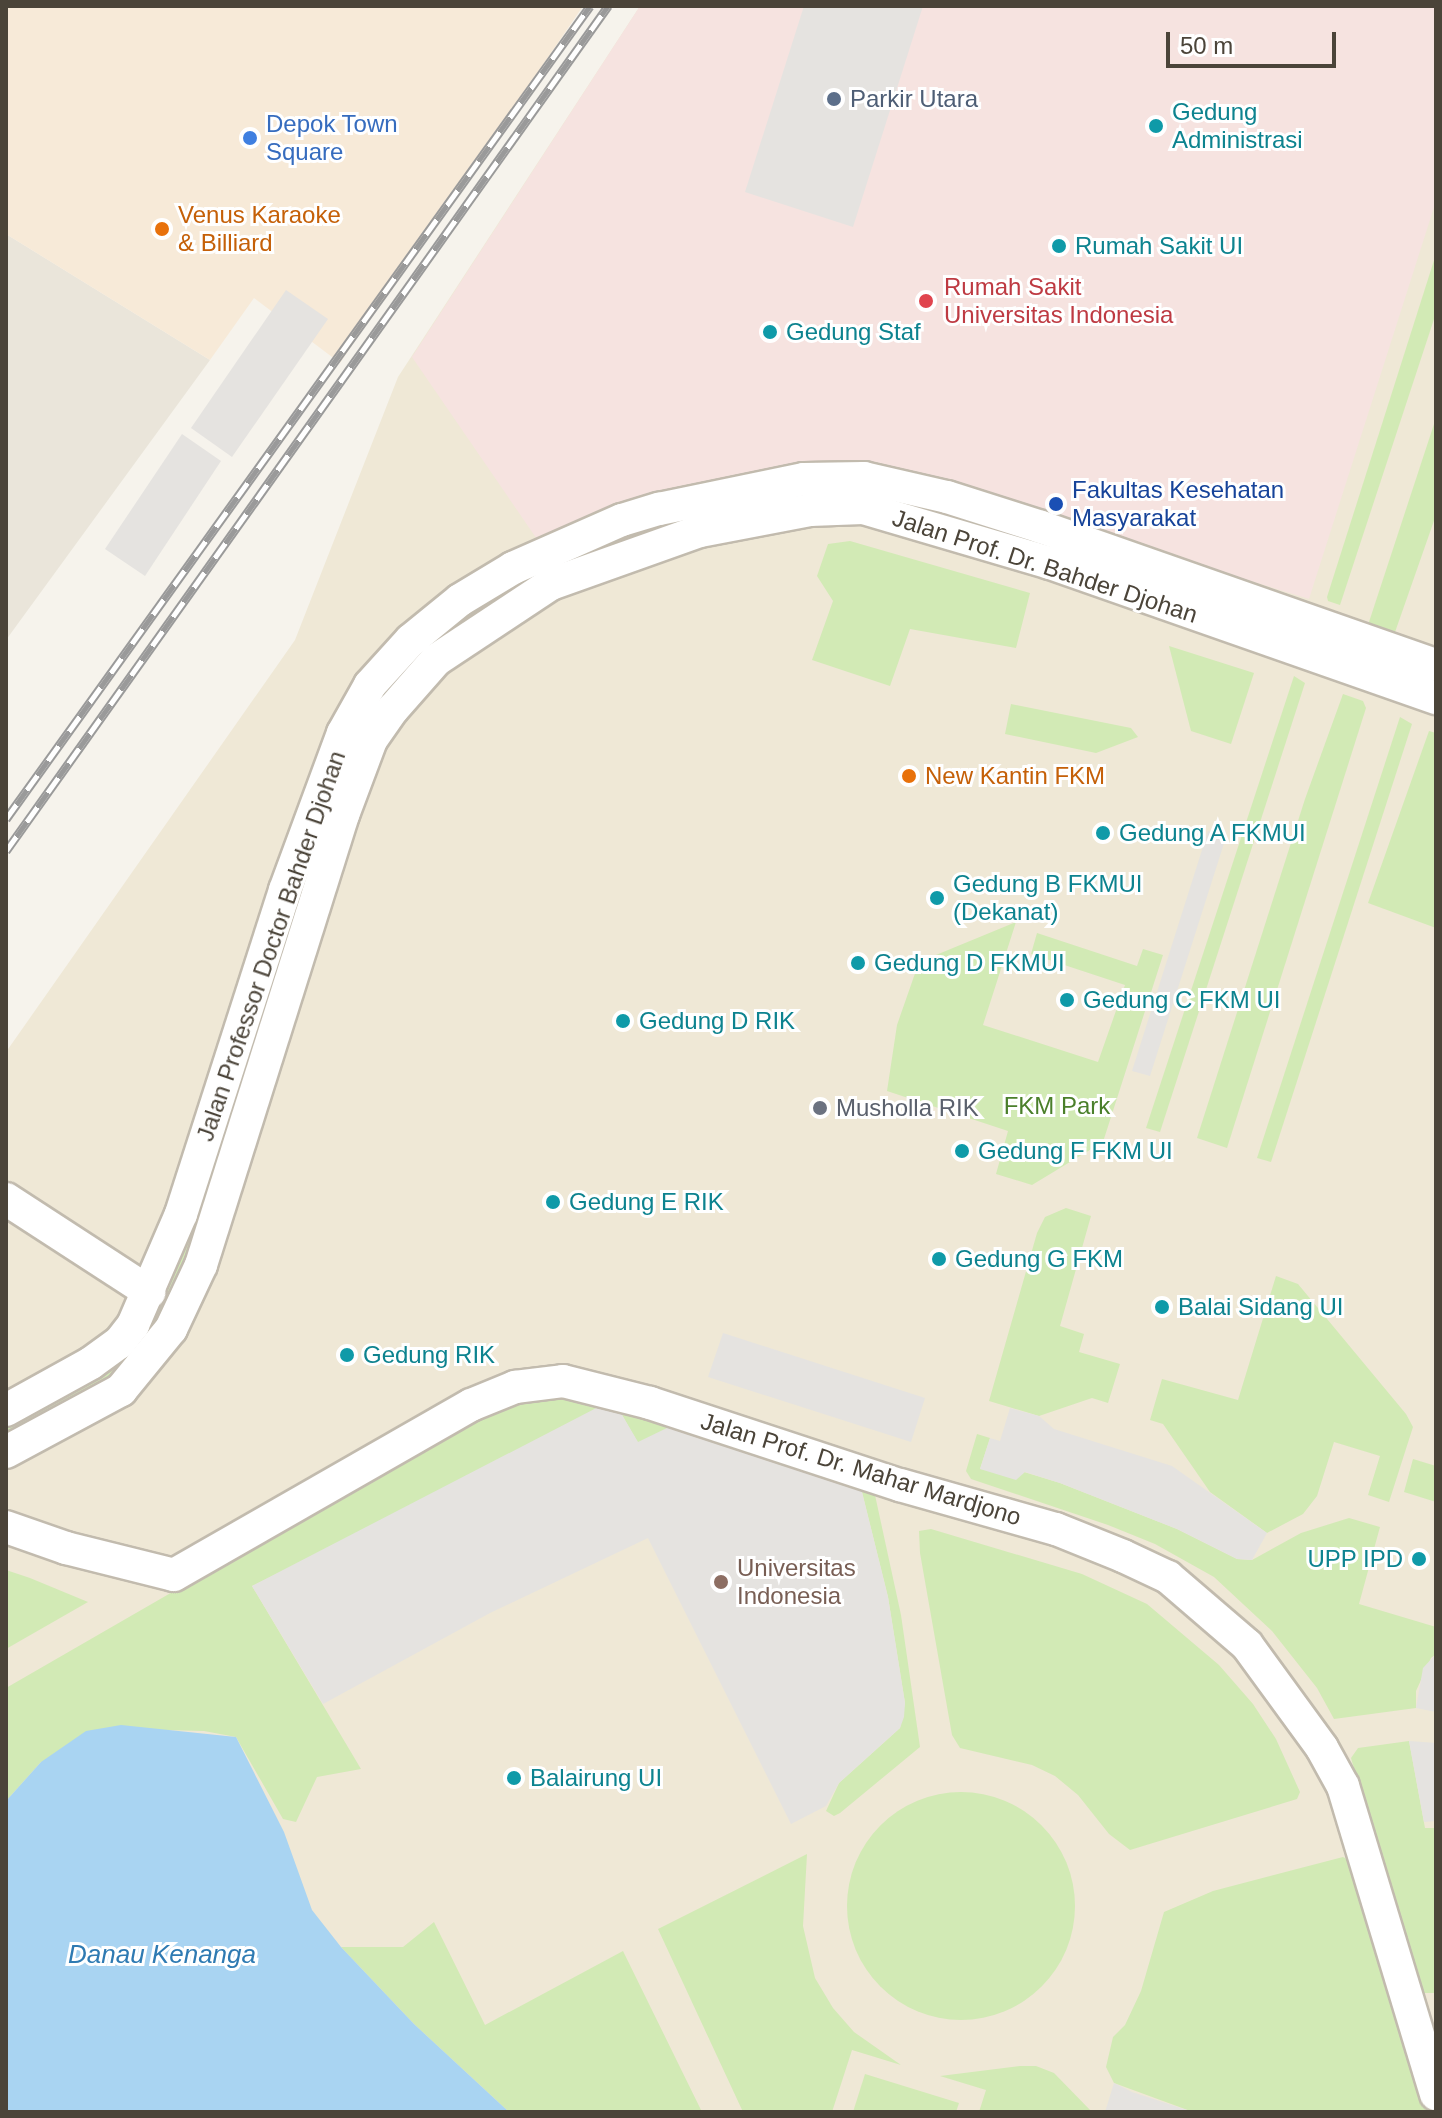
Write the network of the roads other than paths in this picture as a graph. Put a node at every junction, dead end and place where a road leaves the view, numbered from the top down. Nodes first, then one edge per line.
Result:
1 (1436, 665) edge
2 (1436, 698) edge
3 (320, 838) junction
4 (315, 906) junction
5 (276, 917) junction
6 (6, 1199) edge
7 (149, 1292) junction
8 (6, 1410) edge
9 (6, 1452) edge
10 (6, 1527) edge
11 (1436, 2094) edge

1 - 3 street, Jalan Professor Doctor Bahder Djohan
2 - 3 street, Jalan Prof. Dr. Bahder Djohan
3 - 4 street, Jalan Prof. Dr. Bahder Djohan
3 - 5 street, Jalan Professor Doctor Bahder Djohan
4 - 5 street
4 - 9 street, Jalan Prof. Dr. Bahder Djohan
5 - 7 street, Jalan Professor Doctor Bahder Djohan
6 - 7 street
7 - 8 street, Jalan Professor Doctor Bahder Djohan
10 - 11 street, Jalan Prof. Dr. Mahar Mardjono

